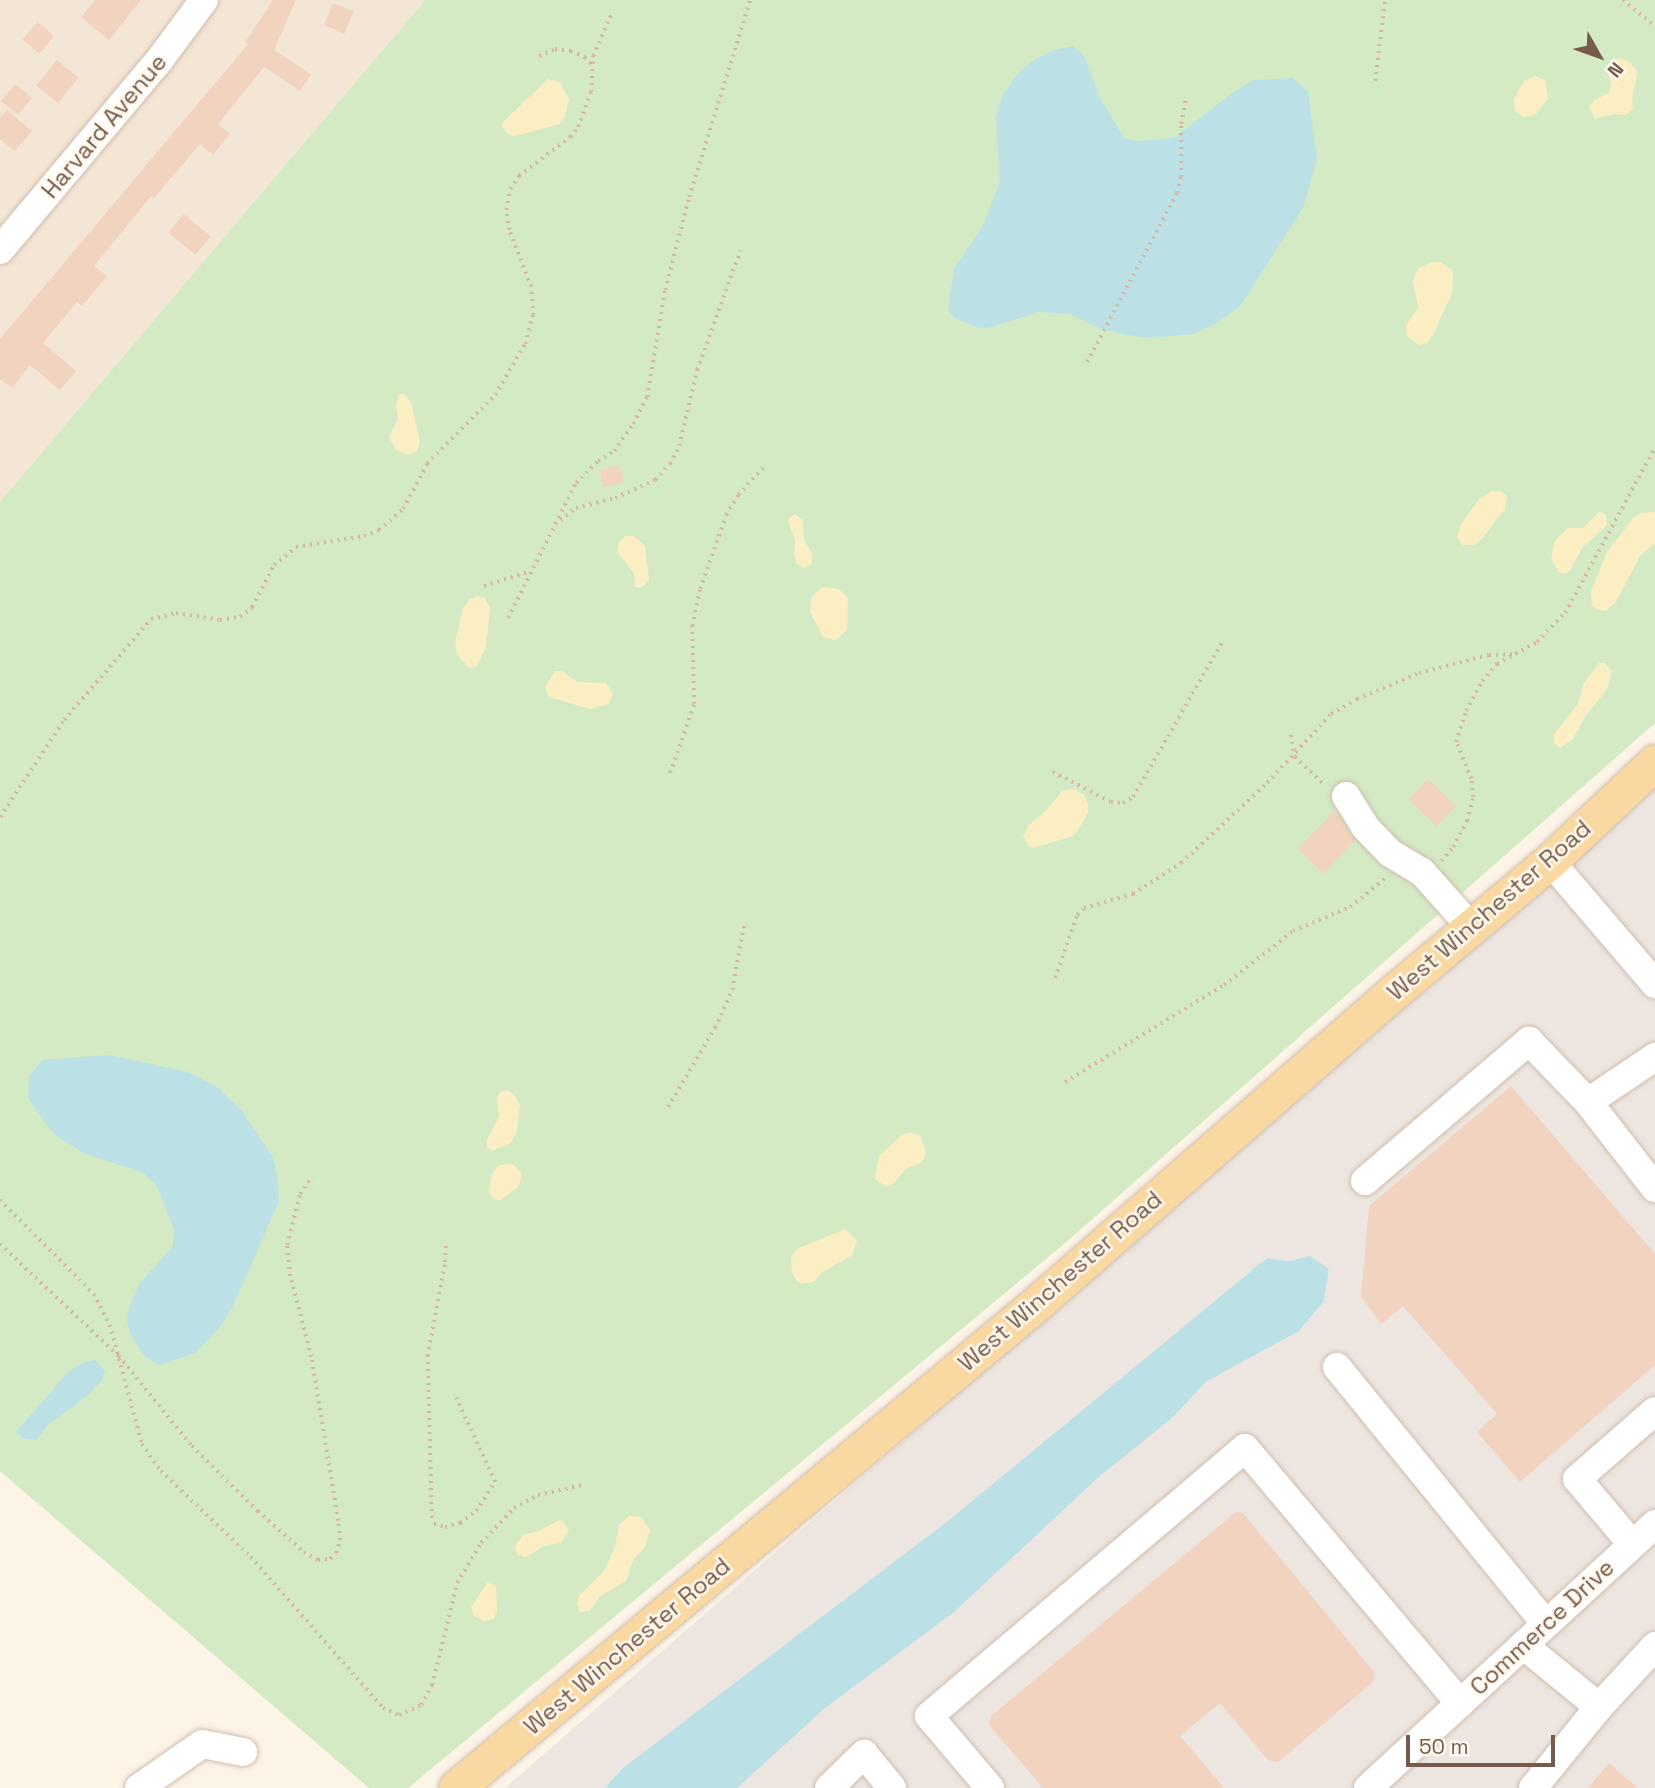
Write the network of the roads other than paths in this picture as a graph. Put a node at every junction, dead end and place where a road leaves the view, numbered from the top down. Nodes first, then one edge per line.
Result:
1 (204, 0) edge
2 (0, 250) edge
3 (1655, 762) edge
4 (1346, 796) road end
5 (1550, 861) junction
6 (1471, 927) junction
7 (1655, 984) edge
8 (1655, 1057) edge
9 (1588, 1102) junction
10 (1365, 1181) dead end
11 (1655, 1188) edge
12 (1337, 1367) dead end
13 (1655, 1411) edge
14 (1655, 1524) edge
15 (1632, 1544) junction
16 (1546, 1624) junction
17 (1523, 1645) junction
18 (1655, 1647) edge
19 (1460, 1703) junction
20 (1599, 1707) junction
21 (243, 1752) dead end
22 (139, 1788) edge
23 (456, 1788) edge
24 (829, 1788) edge
25 (892, 1788) edge
26 (990, 1788) edge
27 (1368, 1788) edge
28 (1533, 1788) edge

1 - 2 street, Harvard Avenue
3 - 5 main road, West Winchester Road
4 - 6 street
5 - 6 main road, West Winchester Road
5 - 7 street
6 - 23 main road, West Winchester Road
8 - 9 street
9 - 10 street
9 - 11 street
12 - 16 street
13 - 15 street
14 - 15 street, Commerce Drive
15 - 16 street, Commerce Drive
16 - 17 street, Commerce Drive
17 - 19 street, Commerce Drive
17 - 20 street
18 - 20 street
19 - 26 street
19 - 27 street, Commerce Drive
20 - 28 street
21 - 22 street
24 - 25 street

